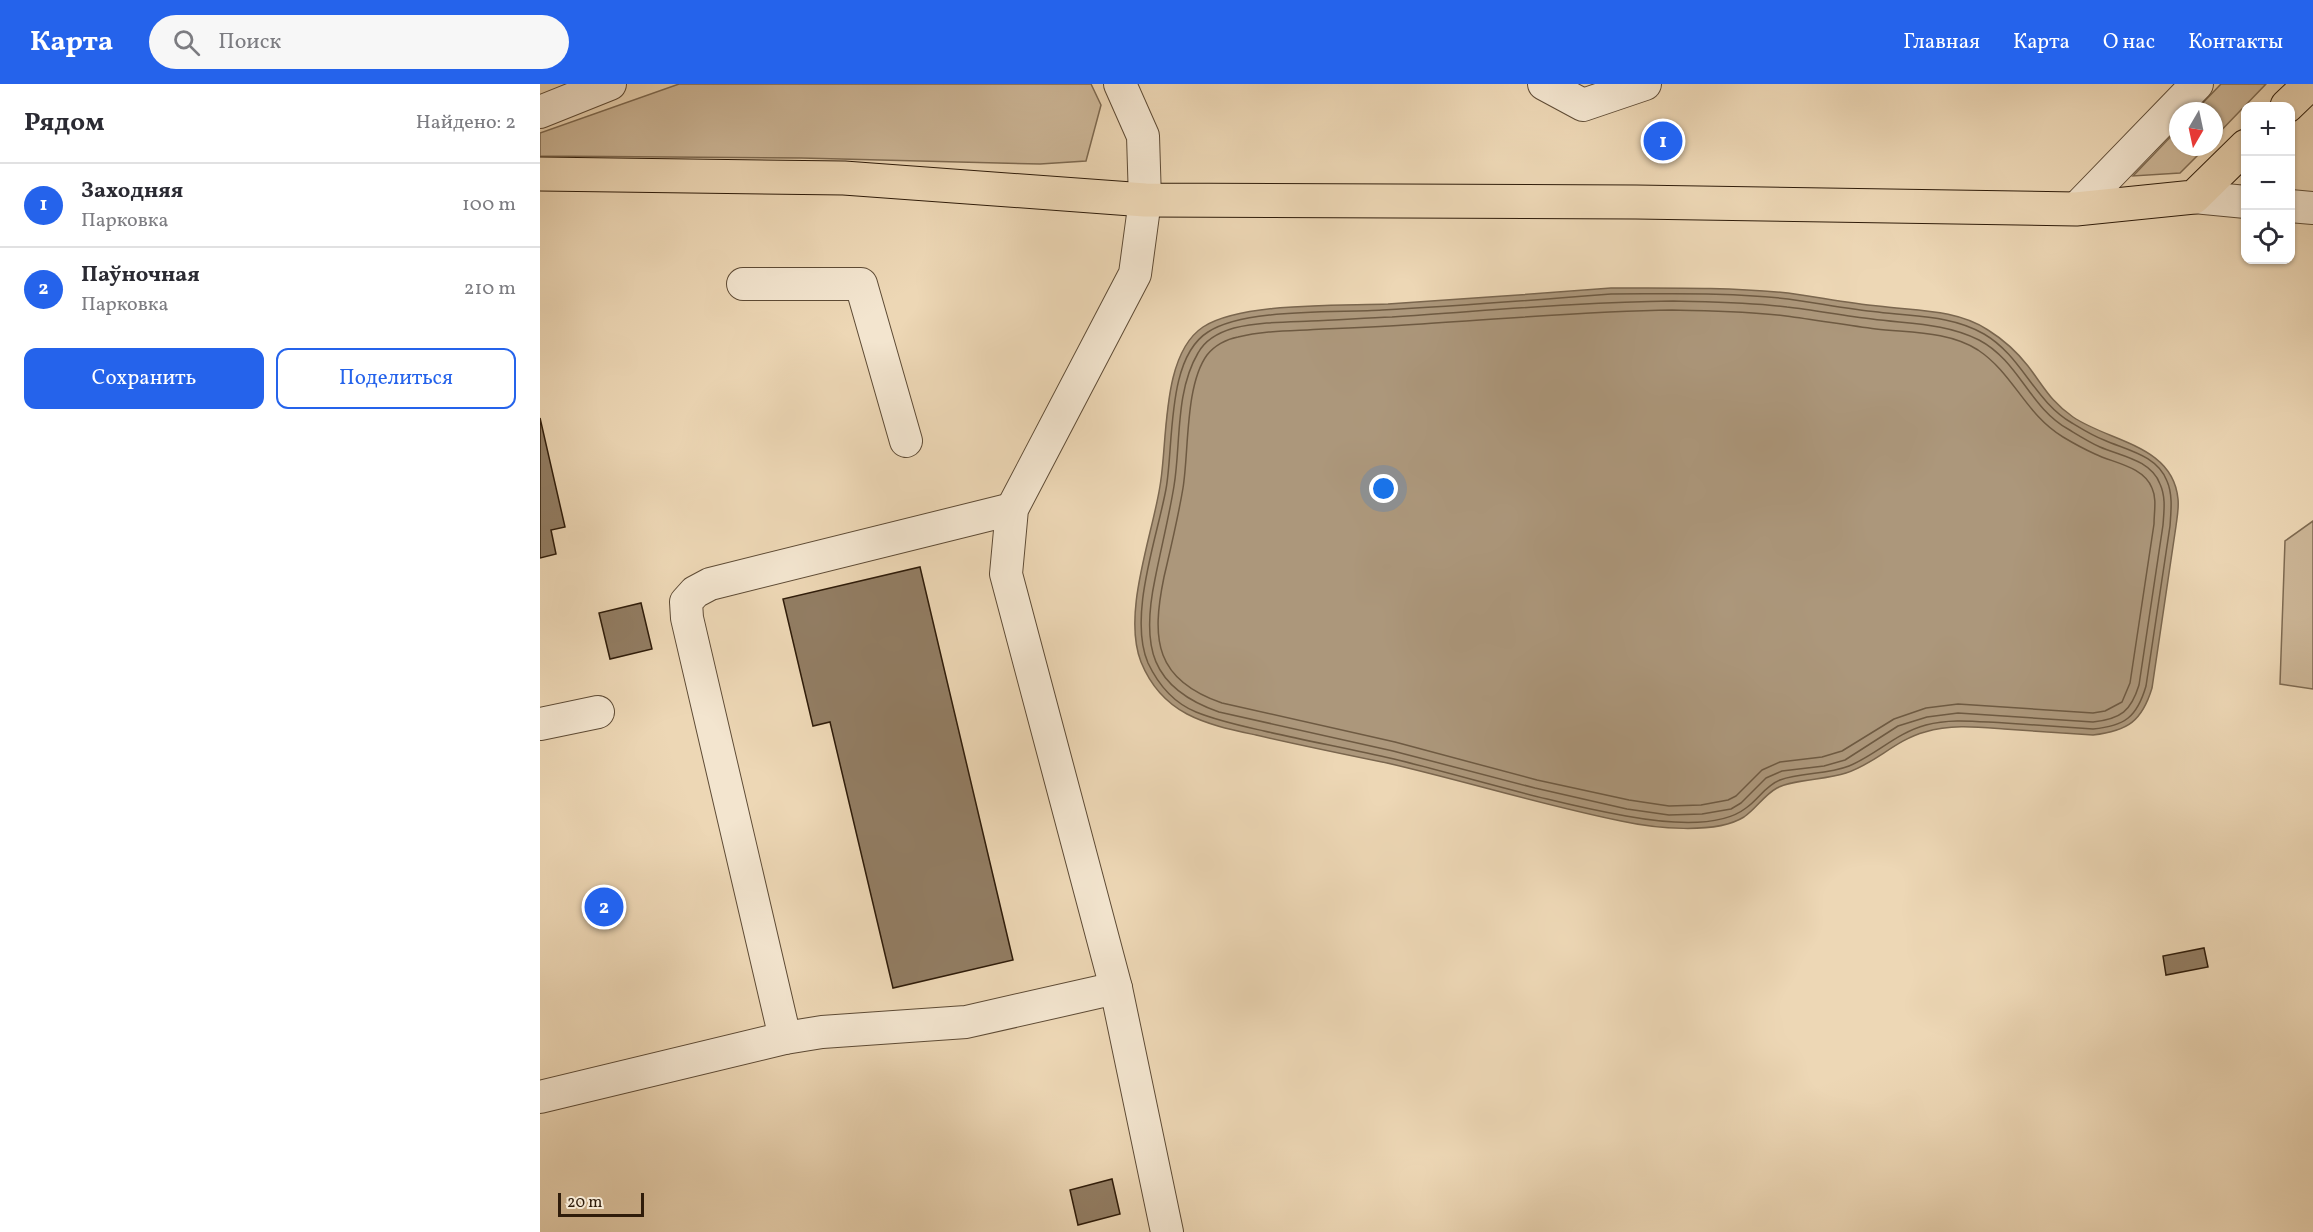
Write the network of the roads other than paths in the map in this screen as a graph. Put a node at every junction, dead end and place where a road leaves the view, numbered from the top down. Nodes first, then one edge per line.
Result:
1 (610, 84) edge
2 (1120, 84) edge
3 (1544, 84) edge
4 (1645, 84) edge
5 (2197, 84) edge
6 (2310, 84) edge
7 (2290, 102) edge
8 (540, 112) edge
9 (2241, 151) edge
10 (540, 174) edge
11 (2194, 197) junction
12 (1145, 200) junction
13 (2241, 202) edge
14 (2295, 206) edge
15 (2313, 208) edge
16 (2076, 209) junction
17 (743, 284) dead end
18 (906, 441) dead end
19 (1012, 508) junction
20 (598, 712) dead end
21 (540, 724) edge
22 (1116, 988) junction
23 (785, 1038) junction
24 (540, 1097) edge
25 (1167, 1232) edge

1 - 8 lane
2 - 12 lane
3 - 4 lane
5 - 16 lane
6 - 7 highway
9 - 11 highway
10 - 12 highway
11 - 13 lane
11 - 16 highway
12 - 16 highway
12 - 19 lane
14 - 15 lane
17 - 18 lane
19 - 22 lane
19 - 23 lane
20 - 21 lane
22 - 23 lane
22 - 25 lane
23 - 24 lane

